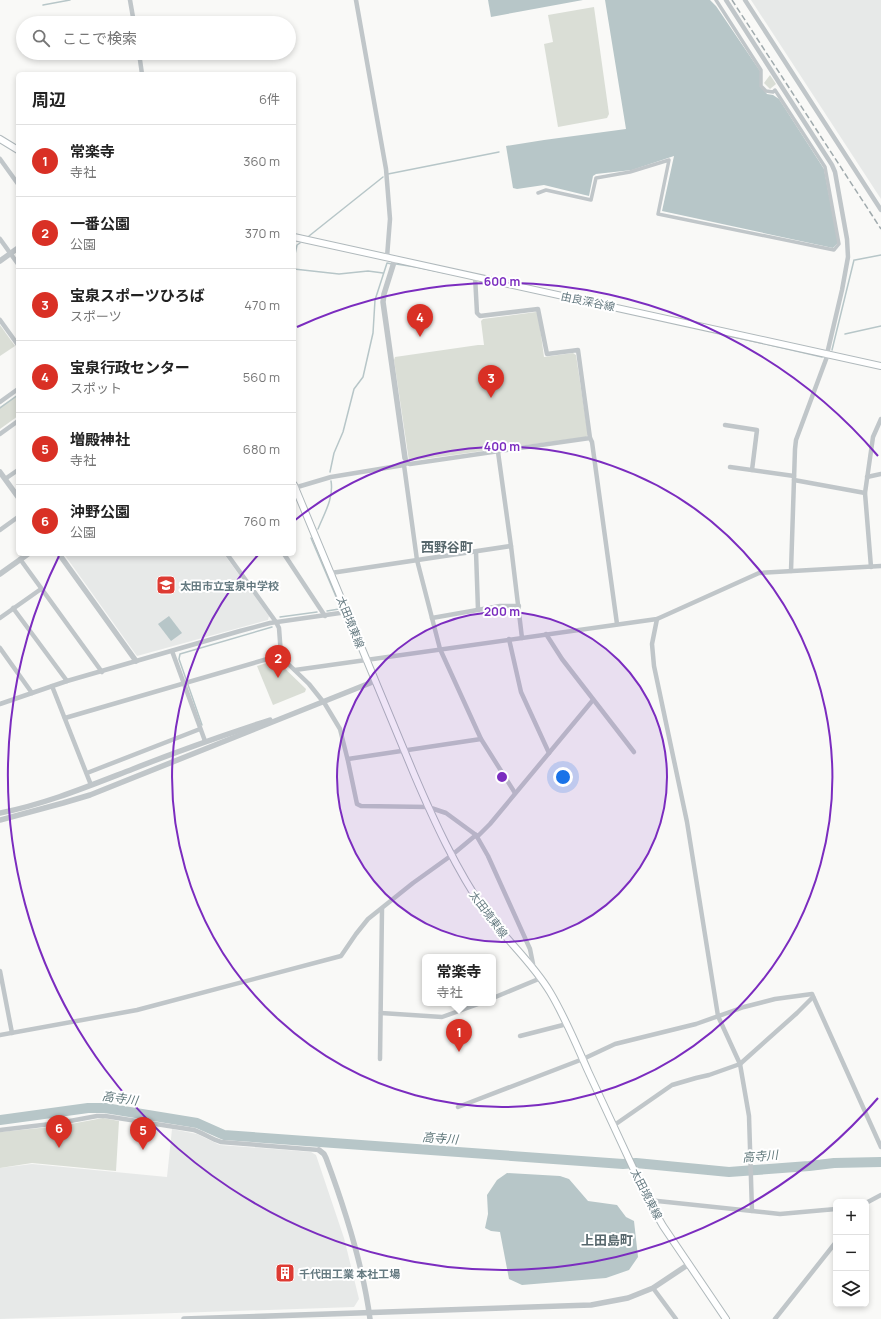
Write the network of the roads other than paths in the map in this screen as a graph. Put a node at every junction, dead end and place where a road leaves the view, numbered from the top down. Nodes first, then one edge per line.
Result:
1 (130, 0) edge
2 (356, 0) edge
3 (716, 0) edge
4 (726, 0) edge
5 (745, 0) edge
6 (133, 16) edge
7 (140, 60) edge
8 (142, 72) edge
9 (0, 139) edge
10 (16, 149) edge
11 (0, 159) edge
12 (16, 181) edge
13 (538, 193) dead end
14 (881, 210) edge
15 (296, 237) edge
16 (0, 239) edge
17 (16, 249) edge
18 (10, 253) junction
19 (387, 257) junction
20 (395, 259) junction
21 (0, 261) edge
22 (16, 261) edge
23 (475, 276) junction
24 (0, 320) edge
25 (16, 342) edge
26 (827, 354) junction
27 (881, 366) edge
28 (16, 390) edge
29 (0, 402) edge
30 (881, 419) edge
31 (16, 422) edge
32 (725, 425) dead end
33 (0, 434) edge
34 (590, 438) junction
35 (498, 452) junction
36 (405, 462) junction
37 (730, 467) dead end
38 (752, 470) junction
39 (16, 471) edge
40 (0, 472) edge
41 (881, 474) edge
42 (867, 477) junction
43 (794, 478) junction
44 (5, 479) junction
45 (296, 486) edge
46 (296, 492) edge
47 (865, 493) junction
48 (16, 494) edge
49 (16, 518) edge
50 (0, 530) edge
51 (511, 546) junction
52 (476, 552) junction
53 (25, 556) edge
54 (60, 556) edge
55 (228, 556) edge
56 (285, 556) edge
57 (20, 559) junction
58 (417, 560) junction
59 (881, 566) edge
60 (871, 567) junction
61 (791, 571) junction
62 (331, 573) junction
63 (0, 574) edge
64 (41, 589) junction
65 (519, 606) junction
66 (13, 608) junction
67 (478, 610) junction
68 (347, 612) junction
69 (325, 616) junction
70 (0, 618) edge
71 (432, 618) junction
72 (657, 619) junction
73 (276, 622) junction
74 (617, 624) junction
75 (546, 634) junction
76 (522, 638) junction
77 (510, 639) junction
78 (0, 648) edge
79 (440, 649) junction
80 (172, 651) junction
81 (281, 655) junction
82 (366, 660) junction
83 (136, 661) junction
84 (294, 670) junction
85 (102, 672) junction
86 (375, 681) junction
87 (67, 682) junction
88 (184, 684) junction
89 (52, 686) junction
90 (32, 693) junction
91 (592, 700) junction
92 (0, 704) edge
93 (320, 704) junction
94 (65, 718) junction
95 (200, 728) junction
96 (482, 740) junction
97 (205, 741) junction
98 (404, 750) junction
99 (634, 752) dead end
100 (549, 753) junction
101 (348, 759) junction
102 (86, 773) junction
103 (91, 785) junction
104 (515, 794) junction
105 (428, 808) junction
106 (0, 813) edge
107 (0, 820) edge
108 (477, 836) junction
109 (452, 855) junction
110 (382, 909) junction
111 (532, 968) junction
112 (0, 971) edge
113 (541, 978) junction
114 (813, 996) junction
115 (496, 997) edge
116 (473, 1006) edge
117 (380, 1013) junction
118 (718, 1016) junction
119 (567, 1024) junction
120 (12, 1033) junction
121 (0, 1036) edge
122 (520, 1036) dead end
123 (380, 1059) dead end
124 (583, 1059) junction
125 (740, 1064) junction
126 (458, 1107) dead end
127 (613, 1126) junction
128 (0, 1130) edge
129 (881, 1147) edge
130 (319, 1150) joint
131 (881, 1195) edge
132 (648, 1200) junction
133 (869, 1201) edge
134 (833, 1209) edge
135 (752, 1211) junction
136 (833, 1246) edge
137 (689, 1264) junction
138 (653, 1288) junction
139 (369, 1312) junction
140 (184, 1319) edge
141 (370, 1319) edge
142 (676, 1319) edge
143 (726, 1319) edge
144 (774, 1319) edge

1 - 6 street
2 - 19 street
3 - 13 street
4 - 26 street
5 - 14 street
7 - 8 street
9 - 10 main road
11 - 12 street
15 - 19 main road, 由良深谷線
16 - 18 street
17 - 18 street
18 - 21 street
18 - 22 street
19 - 20 main road, 由良深谷線
20 - 23 main road, 由良深谷線
20 - 36 street
23 - 26 main road, 由良深谷線
23 - 34 street
24 - 25 street
26 - 27 main road, 由良深谷線
26 - 43 street
28 - 29 street
30 - 42 street
31 - 33 street
32 - 38 street
34 - 35 street
34 - 74 street
35 - 36 street
35 - 51 street
36 - 45 street
36 - 58 street
37 - 38 street
38 - 43 street
39 - 44 street
40 - 44 street
41 - 42 street
42 - 47 street
43 - 47 street
43 - 61 street
44 - 48 street
46 - 62 main road, 太田境東線
47 - 60 street
49 - 50 street
51 - 52 street
51 - 65 street
52 - 58 street
52 - 67 street
53 - 57 street
54 - 83 street
55 - 73 street
56 - 69 street
57 - 63 street
57 - 64 street
58 - 62 street
58 - 71 street
59 - 60 street
60 - 61 street
61 - 72 street
62 - 68 main road, 太田境東線
64 - 66 street
64 - 85 street
65 - 67 street
65 - 76 street
66 - 70 street
66 - 87 street
67 - 71 street
68 - 69 street
68 - 82 main road, 太田境東線
69 - 73 street
71 - 79 street
72 - 74 street
72 - 118 street
73 - 80 street
73 - 81 street
74 - 75 street
75 - 76 street
75 - 91 street
76 - 77 street
77 - 79 street
77 - 100 street
78 - 90 street
79 - 82 street
79 - 96 street
80 - 83 street
80 - 88 street
81 - 84 street
81 - 88 street
82 - 84 street
82 - 86 main road, 太田境東線
83 - 85 street
84 - 93 street
85 - 87 street
86 - 93 street
86 - 98 main road, 太田境東線
87 - 89 street
88 - 94 street
88 - 95 street
89 - 90 street
89 - 94 street
90 - 92 street
91 - 99 street
91 - 100 street
93 - 97 street
93 - 101 street
93 - 107 street
94 - 102 street
95 - 97 street
95 - 102 street
96 - 98 street
96 - 104 street
97 - 103 street
98 - 101 street
98 - 105 main road, 太田境東線
100 - 104 street
101 - 105 street
102 - 103 street
103 - 106 street
104 - 108 street
105 - 108 street
105 - 109 main road, 太田境東線
108 - 109 street
108 - 111 street
109 - 110 street
109 - 111 main road, 太田境東線
110 - 117 street
110 - 120 street
111 - 113 main road, 太田境東線
112 - 120 street
113 - 115 street
113 - 119 main road, 太田境東線
114 - 118 street
114 - 125 street
114 - 129 street
116 - 117 street
117 - 123 street
118 - 124 street
118 - 125 street
119 - 122 street
119 - 124 main road, 太田境東線
120 - 121 street
124 - 126 street
124 - 127 main road, 太田境東線
125 - 127 street
125 - 135 street
127 - 132 main road, 太田境東線
128 - 130 street
130 - 139 street
131 - 133 street
132 - 135 street
132 - 137 main road, 太田境東線
134 - 135 street
136 - 144 street
137 - 138 street
137 - 143 main road, 太田境東線
138 - 139 street
138 - 142 street
139 - 140 street
139 - 141 street

